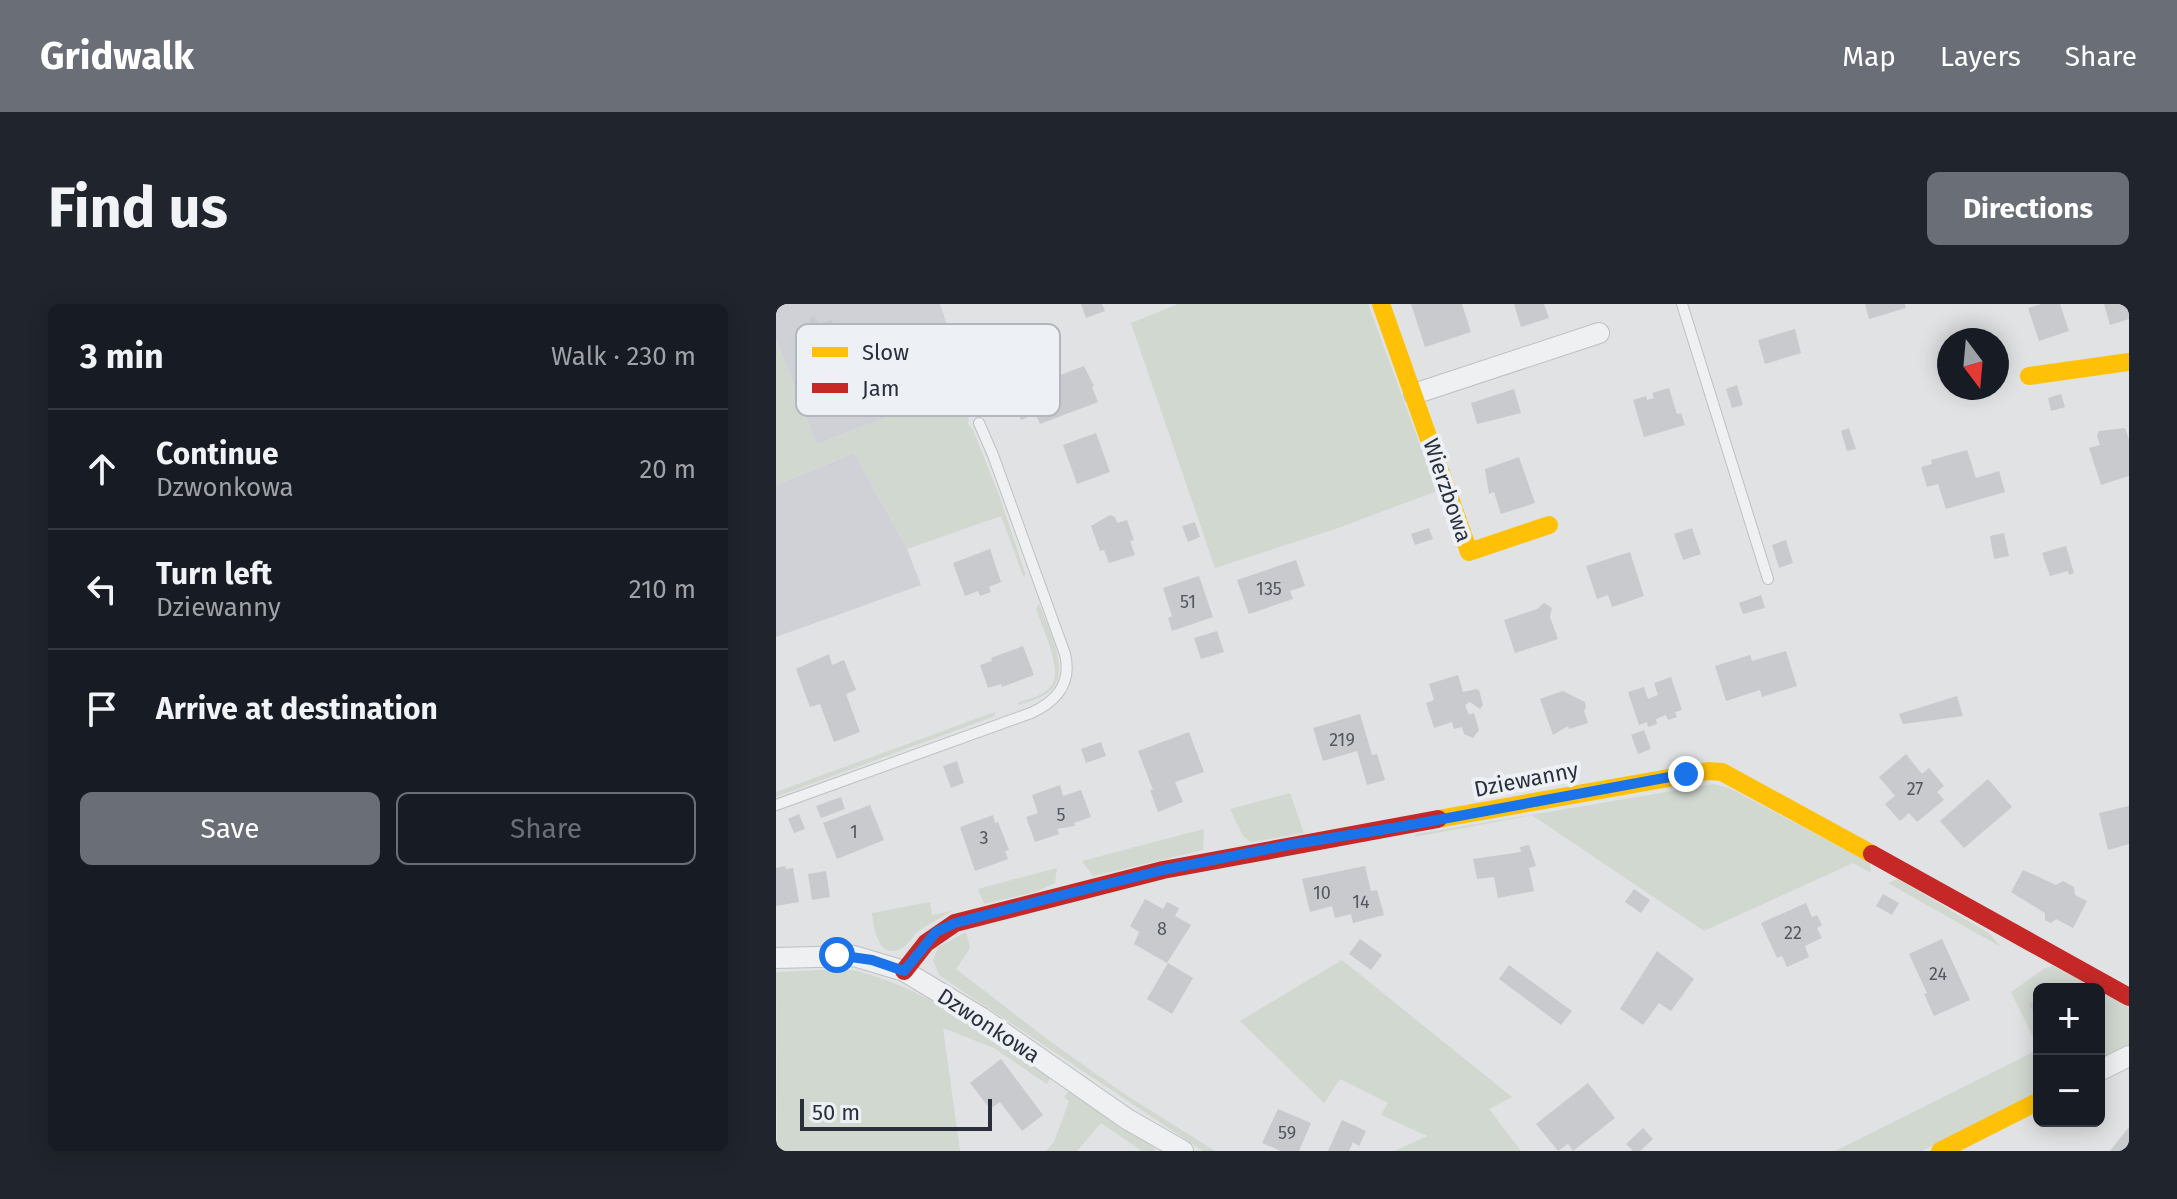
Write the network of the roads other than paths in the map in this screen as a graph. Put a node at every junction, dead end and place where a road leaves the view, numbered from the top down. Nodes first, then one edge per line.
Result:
1 (1381, 304) edge
2 (1682, 304) edge
3 (1599, 333) dead end
4 (2129, 362) edge
5 (2029, 376) dead end
6 (1414, 394) junction
7 (979, 423) dead end
8 (1549, 525) dead end
9 (1768, 579) dead end
10 (776, 805) edge
11 (776, 958) edge
12 (904, 971) junction
13 (2129, 997) edge
14 (2129, 1056) edge
15 (2105, 1068) edge
16 (2033, 1104) edge
17 (1183, 1151) edge
18 (1940, 1151) edge

1 - 6 street, Wierzbowa
2 - 9 lane
3 - 6 street
4 - 5 street
6 - 8 street, Wierzbowa
7 - 10 lane
11 - 12 street, Dzwonkowa
12 - 13 street, Dziewanny
12 - 17 street, Dzwonkowa
14 - 15 street
16 - 18 street

